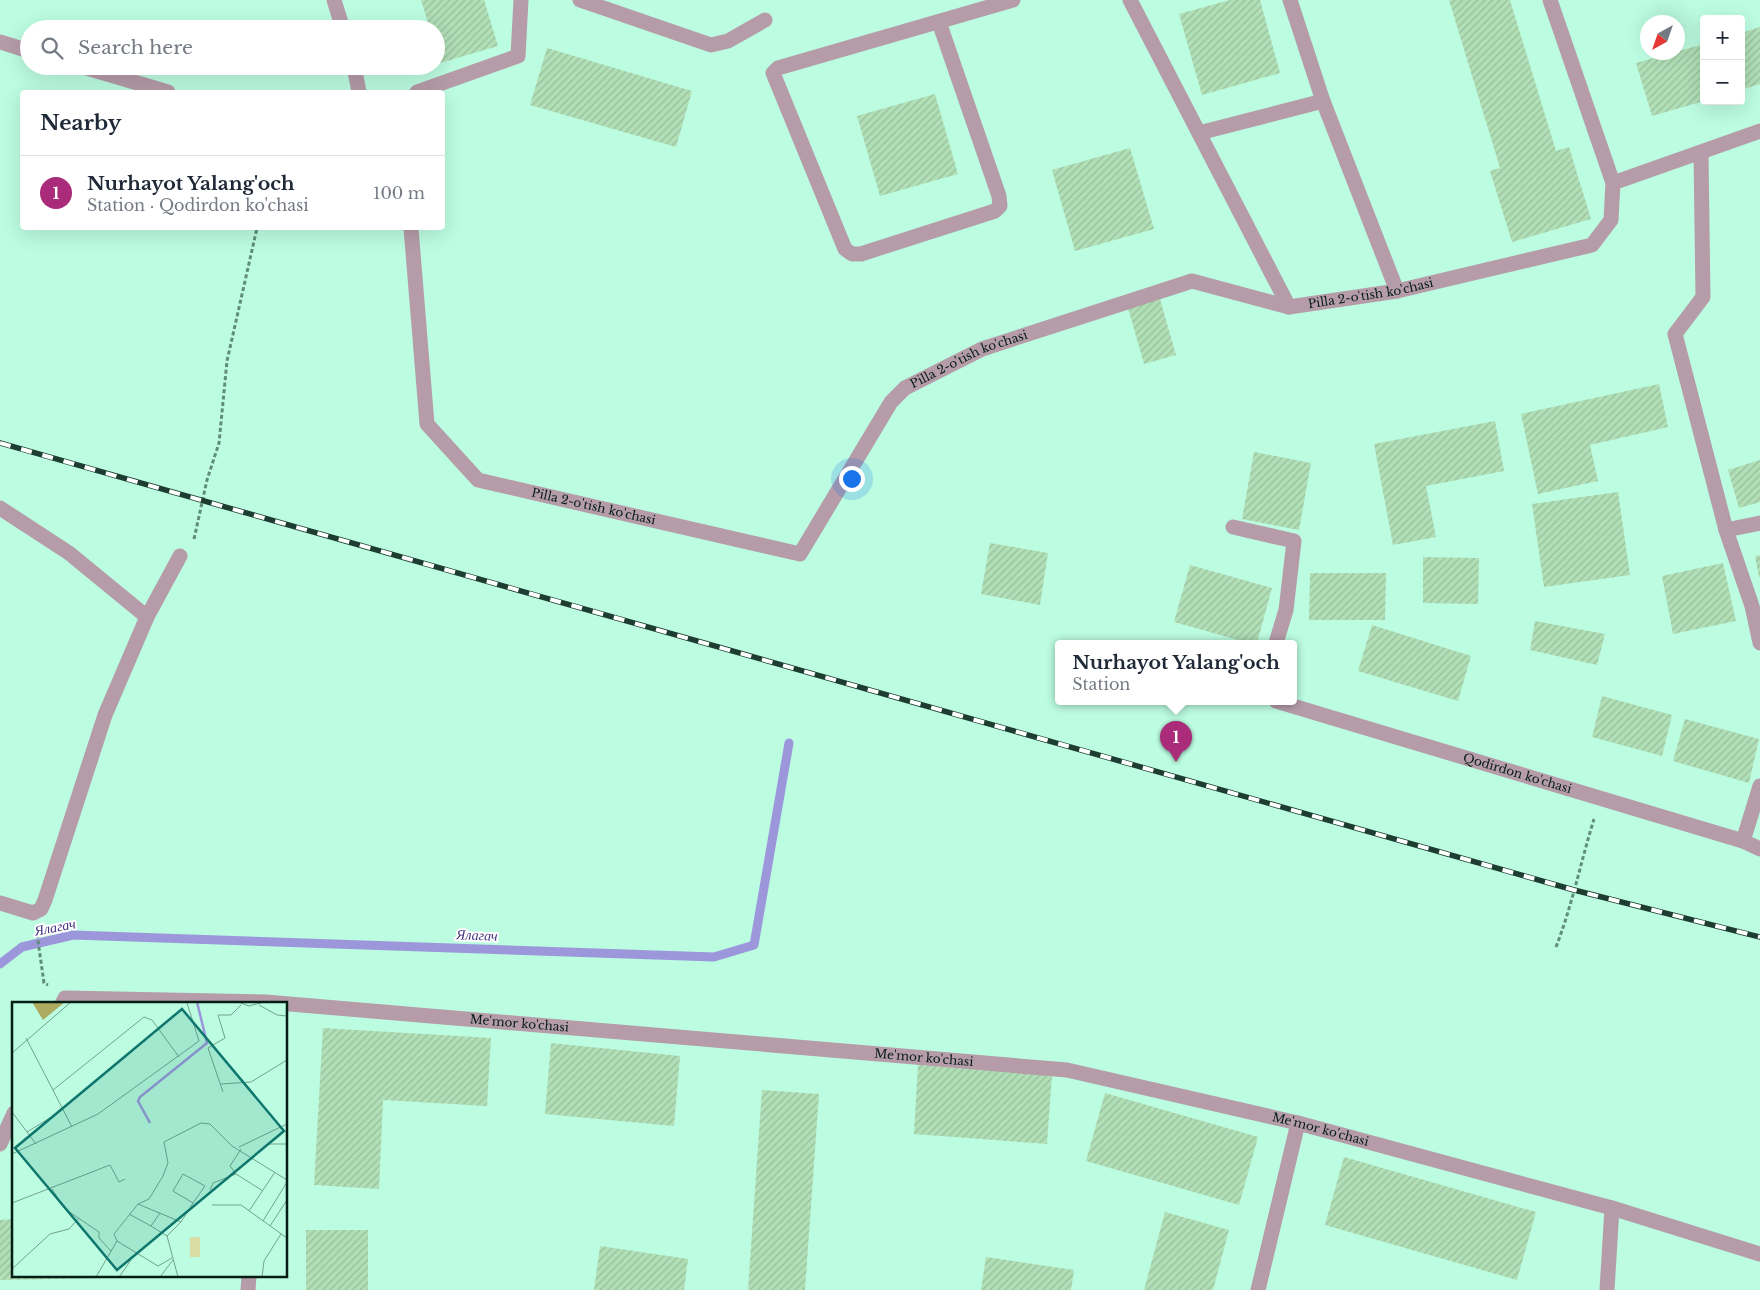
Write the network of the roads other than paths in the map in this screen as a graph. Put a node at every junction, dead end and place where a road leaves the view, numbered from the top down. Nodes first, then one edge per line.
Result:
1 (334, 0) edge
2 (521, 0) edge
3 (580, 0) edge
4 (1013, 0) edge
5 (1130, 0) edge
6 (1290, 0) edge
7 (1550, 0) edge
8 (340, 20) edge
9 (765, 20) dead end
10 (939, 22) junction
11 (0, 42) edge
12 (20, 48) edge
13 (110, 75) edge
14 (356, 75) edge
15 (161, 90) edge
16 (360, 90) edge
17 (423, 90) edge
18 (1323, 101) junction
19 (1760, 131) edge
20 (1199, 133) junction
21 (1701, 153) junction
22 (1613, 182) junction
23 (411, 230) edge
24 (1397, 291) junction
25 (1289, 307) junction
26 (0, 508) edge
27 (1760, 524) edge
28 (1233, 527) dead end
29 (1726, 530) junction
30 (180, 556) road end
31 (147, 617) junction
32 (1277, 640) edge
33 (1760, 643) edge
34 (1289, 705) edge
35 (1760, 786) edge
36 (1742, 841) junction
37 (1760, 849) edge
38 (0, 903) edge
39 (63, 1001) edge
40 (164, 1002) edge
41 (288, 1005) edge
42 (12, 1117) edge
43 (1298, 1123) junction
44 (0, 1144) edge
45 (1612, 1208) junction
46 (1760, 1254) edge
47 (1258, 1290) edge
48 (1607, 1290) edge

1 - 8 street
2 - 17 street
3 - 9 street
4 - 10 street
5 - 20 street
6 - 18 street
7 - 22 street
10 - 10 street
11 - 12 street
13 - 15 street
14 - 16 street
18 - 20 street
18 - 24 street
19 - 21 street
20 - 25 street
21 - 22 street
21 - 29 street
22 - 24 street, Pilla 2-o'tish ko'chasi
23 - 25 street, Pilla 2-o'tish ko'chasi
24 - 25 street, Pilla 2-o'tish ko'chasi
26 - 31 street
27 - 29 street
28 - 32 street
29 - 33 street
30 - 31 street
31 - 38 street
34 - 36 street, Qodirdon ko'chasi
35 - 36 street
36 - 37 street, Qodirdon ko'chasi
39 - 40 street, Me'mor ko'chasi
41 - 43 street, Me'mor ko'chasi
42 - 44 street
43 - 45 street, Me'mor ko'chasi
43 - 47 street
45 - 46 street, Me'mor ko'chasi
45 - 48 street

